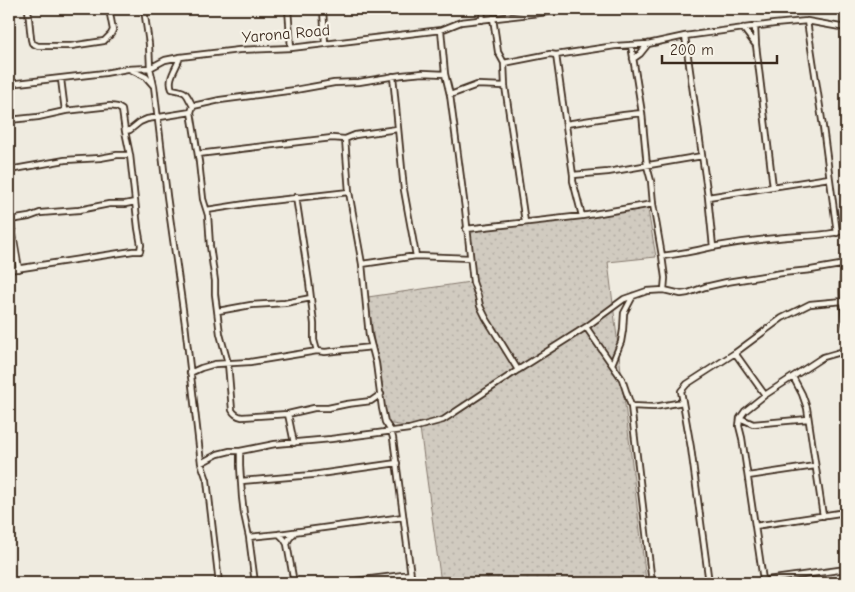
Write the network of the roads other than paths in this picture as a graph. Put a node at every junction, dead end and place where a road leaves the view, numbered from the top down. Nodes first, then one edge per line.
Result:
1 (28, 9) edge
2 (109, 9) edge
3 (144, 9) edge
4 (288, 9) edge
5 (323, 9) edge
6 (483, 9) edge
7 (519, 9) edge
8 (574, 9) edge
9 (531, 13) junction
10 (493, 18) junction
11 (482, 20) junction
12 (807, 20) junction
13 (755, 26) junction
14 (743, 28) junction
15 (846, 28) edge
16 (441, 30) junction
17 (685, 36) junction
18 (325, 44) junction
19 (648, 44) junction
20 (631, 45) junction
21 (756, 45) junction
22 (291, 48) junction
23 (556, 55) junction
24 (180, 57) junction
25 (633, 59) junction
26 (504, 63) junction
27 (127, 68) junction
28 (150, 68) junction
29 (445, 74) junction
30 (393, 76) junction
31 (62, 79) junction
32 (9, 84) edge
33 (154, 86) junction
34 (505, 86) junction
35 (450, 95) junction
36 (193, 106) junction
37 (65, 111) junction
38 (191, 112) junction
39 (642, 113) junction
40 (158, 118) junction
41 (9, 120) edge
42 (566, 124) junction
43 (397, 129) junction
44 (125, 131) junction
45 (345, 139) junction
46 (198, 154) junction
47 (130, 155) junction
48 (702, 156) junction
49 (647, 166) junction
50 (9, 170) edge
51 (573, 175) junction
52 (829, 178) junction
53 (773, 187) junction
54 (349, 192) junction
55 (296, 197) junction
56 (708, 197) junction
57 (135, 202) junction
58 (652, 204) junction
59 (207, 210) junction
60 (9, 211) edge
61 (582, 216) junction
62 (10, 220) junction
63 (525, 222) junction
64 (466, 229) junction
65 (846, 230) edge
66 (837, 233) junction
67 (713, 247) junction
68 (416, 256) junction
69 (662, 256) junction
70 (470, 258) junction
71 (362, 264) junction
72 (846, 264) edge
73 (19, 268) junction
74 (9, 270) edge
75 (664, 290) junction
76 (633, 296) junction
77 (311, 298) junction
78 (843, 301) junction
79 (218, 311) junction
80 (846, 326) edge
81 (586, 327) junction
82 (372, 347) junction
83 (317, 351) junction
84 (846, 351) edge
85 (735, 353) junction
86 (228, 364) junction
87 (612, 364) junction
88 (518, 370) junction
89 (190, 374) junction
90 (793, 377) junction
91 (381, 394) junction
92 (765, 395) junction
93 (371, 401) junction
94 (682, 402) junction
95 (631, 406) junction
96 (640, 407) junction
97 (382, 408) junction
98 (288, 414) junction
99 (633, 414) junction
100 (740, 418) junction
101 (808, 419) junction
102 (391, 431) junction
103 (294, 443) junction
104 (240, 451) junction
105 (201, 462) junction
106 (397, 463) junction
107 (815, 466) junction
108 (748, 476) junction
109 (241, 481) junction
110 (846, 512) edge
111 (824, 516) junction
112 (403, 517) junction
113 (755, 526) junction
114 (295, 532) junction
115 (278, 534) junction
116 (249, 537) junction
117 (287, 544) junction
118 (846, 569) edge
119 (411, 574) junction
120 (763, 580) junction
121 (219, 583) edge
122 (255, 583) edge
123 (294, 583) edge
124 (339, 583) edge
125 (412, 583) edge
126 (652, 583) edge
127 (709, 583) edge
128 (746, 583) edge

1 - 2 street
3 - 28 street
4 - 22 street
5 - 18 street
6 - 11 street
7 - 9 street
8 - 9 street, Yarona Road
9 - 10 street, Yarona Road
10 - 11 street, Yarona Road
10 - 26 street
11 - 16 street, Yarona Road
12 - 13 street
12 - 15 street
12 - 52 street
13 - 14 street
13 - 21 street
14 - 17 street
14 - 21 street
16 - 18 street, Yarona Road
16 - 29 street
17 - 19 street
17 - 48 street
18 - 22 street, Yarona Road
19 - 20 street
19 - 25 street
20 - 23 street
20 - 25 street
21 - 53 street
22 - 24 street, Yarona Road
23 - 26 street
23 - 42 street
24 - 28 street, Yarona Road
24 - 36 street
25 - 39 street
26 - 34 street
27 - 28 street
27 - 31 street
27 - 33 street
28 - 33 street
29 - 30 street
29 - 35 street
30 - 36 street
30 - 43 street
31 - 32 street
31 - 37 street
33 - 40 street
34 - 35 street
34 - 63 street
35 - 64 street
36 - 38 street
37 - 41 street
37 - 44 street
38 - 40 street
38 - 46 street
39 - 42 street
39 - 49 street
40 - 44 street
40 - 89 street
42 - 51 street
43 - 45 street
43 - 68 street
44 - 47 street
45 - 46 street
45 - 54 street
46 - 59 street
47 - 50 street
47 - 57 street
48 - 49 street
48 - 56 street
49 - 51 street
49 - 58 street
51 - 61 street
52 - 53 street
52 - 66 street
53 - 56 street
54 - 55 street
54 - 71 street
55 - 59 street
55 - 77 street
56 - 67 street
57 - 62 street
57 - 73 street
58 - 61 street
58 - 69 street
59 - 79 street
60 - 62 street
61 - 63 street
62 - 73 street
63 - 64 street
64 - 70 street
65 - 66 street
66 - 67 street
67 - 69 street
68 - 70 street
68 - 71 street
69 - 75 street
70 - 88 street
71 - 82 street
72 - 75 street
72 - 78 street
73 - 74 street
75 - 76 street
76 - 81 street
76 - 87 street
77 - 79 street
77 - 83 street
78 - 80 street
78 - 85 street
79 - 86 street
81 - 87 street
81 - 88 street
82 - 83 street
82 - 91 street
83 - 86 street
84 - 90 street
85 - 92 street
85 - 94 street
86 - 89 street
86 - 98 street
87 - 95 street
88 - 102 street
89 - 105 street
90 - 92 street
90 - 101 street
91 - 93 street
91 - 97 street
92 - 100 street
93 - 97 street
93 - 98 street
94 - 96 street
94 - 127 street
95 - 96 street
95 - 99 street
96 - 99 street
97 - 102 street
98 - 103 street
99 - 126 street
100 - 101 street
100 - 108 street
101 - 107 street
102 - 103 street
102 - 106 street
103 - 104 street
104 - 105 street
104 - 109 street
105 - 121 street
106 - 109 street
106 - 112 street
107 - 108 street
107 - 111 street
108 - 113 street
109 - 116 street
110 - 111 street
111 - 113 street
112 - 114 street
112 - 119 street
113 - 120 street
114 - 115 street
114 - 117 street
115 - 116 street
115 - 117 street
116 - 122 street
117 - 123 street
118 - 120 street
119 - 124 street
119 - 125 street
120 - 128 street

